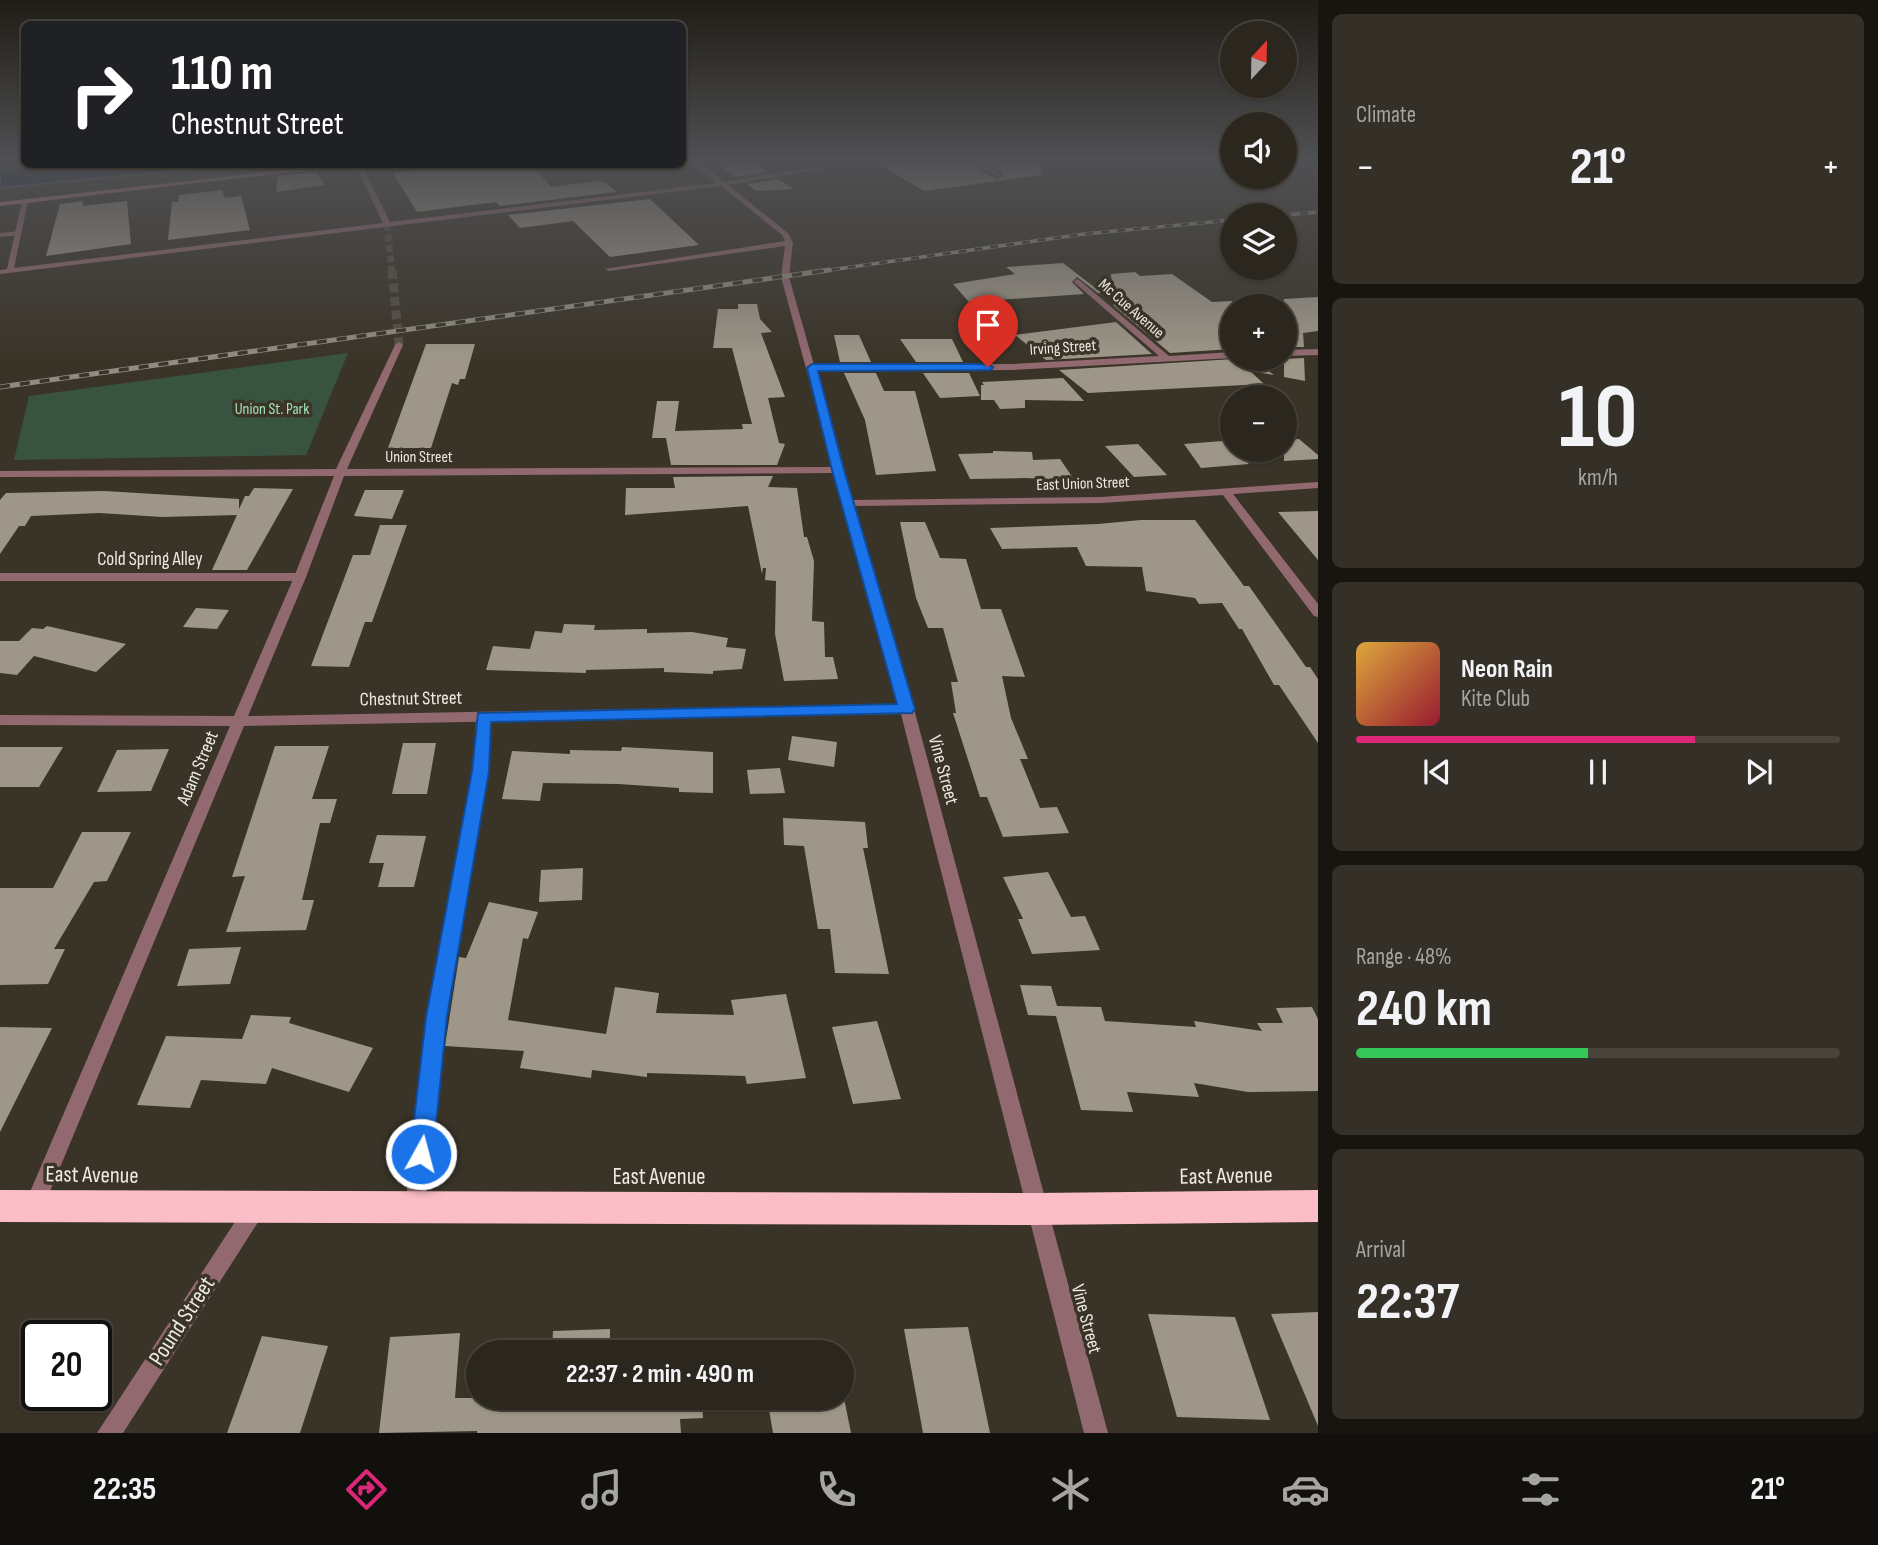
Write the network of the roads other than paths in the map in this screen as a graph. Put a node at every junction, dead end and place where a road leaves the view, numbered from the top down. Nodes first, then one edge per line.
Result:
1 (19, 227) edge
2 (364, 227) edge
3 (776, 227) edge
4 (18, 233) junction
5 (0, 235) edge
6 (789, 243) junction
7 (609, 269) dead end
8 (10, 271) junction
9 (0, 272) edge
10 (1078, 281) dead end
11 (399, 345) tunnel mouth
12 (1318, 352) edge
13 (1297, 353) edge
14 (1220, 356) edge
15 (1167, 358) junction
16 (812, 368) junction
17 (838, 470) junction
18 (340, 473) junction
19 (0, 474) edge
20 (1318, 485) edge
21 (1226, 492) junction
22 (848, 503) junction
23 (300, 576) junction
24 (0, 577) edge
25 (1318, 613) edge
26 (907, 709) junction
27 (483, 717) junction
28 (0, 720) edge
29 (238, 721) junction
30 (0, 1206) edge
31 (33, 1206) junction
32 (1318, 1206) edge
33 (254, 1209) junction
34 (415, 1209) junction
35 (1037, 1209) junction
36 (108, 1433) edge
37 (1096, 1433) edge

1 - 4 street
2 - 8 street
3 - 6 street
4 - 5 street
4 - 8 street
6 - 7 street
6 - 16 street, Vine Street
8 - 9 street
10 - 15 street, Mc Cue Avenue
11 - 18 street, Adam Street
12 - 13 street
14 - 15 street, Irving Street
15 - 16 street, Irving Street
16 - 17 street, Vine Street
17 - 18 street, Union Street
17 - 22 street, Vine Street
18 - 19 street, Union Street
18 - 23 street, Adam Street
20 - 21 street, East Union Street
21 - 22 street, East Union Street
21 - 25 street
22 - 26 street, Vine Street
23 - 24 street, Cold Spring Alley
23 - 29 street, Adam Street
26 - 27 street, Chestnut Street
26 - 35 street, Vine Street
27 - 29 street, Chestnut Street
27 - 34 street
28 - 29 street, Chestnut Street
29 - 31 street, Adam Street
30 - 31 highway, East Avenue
31 - 33 highway, East Avenue
32 - 35 highway, East Avenue
33 - 34 highway, East Avenue
33 - 36 street, Pound Street
34 - 35 highway, East Avenue
35 - 37 street, Vine Street

